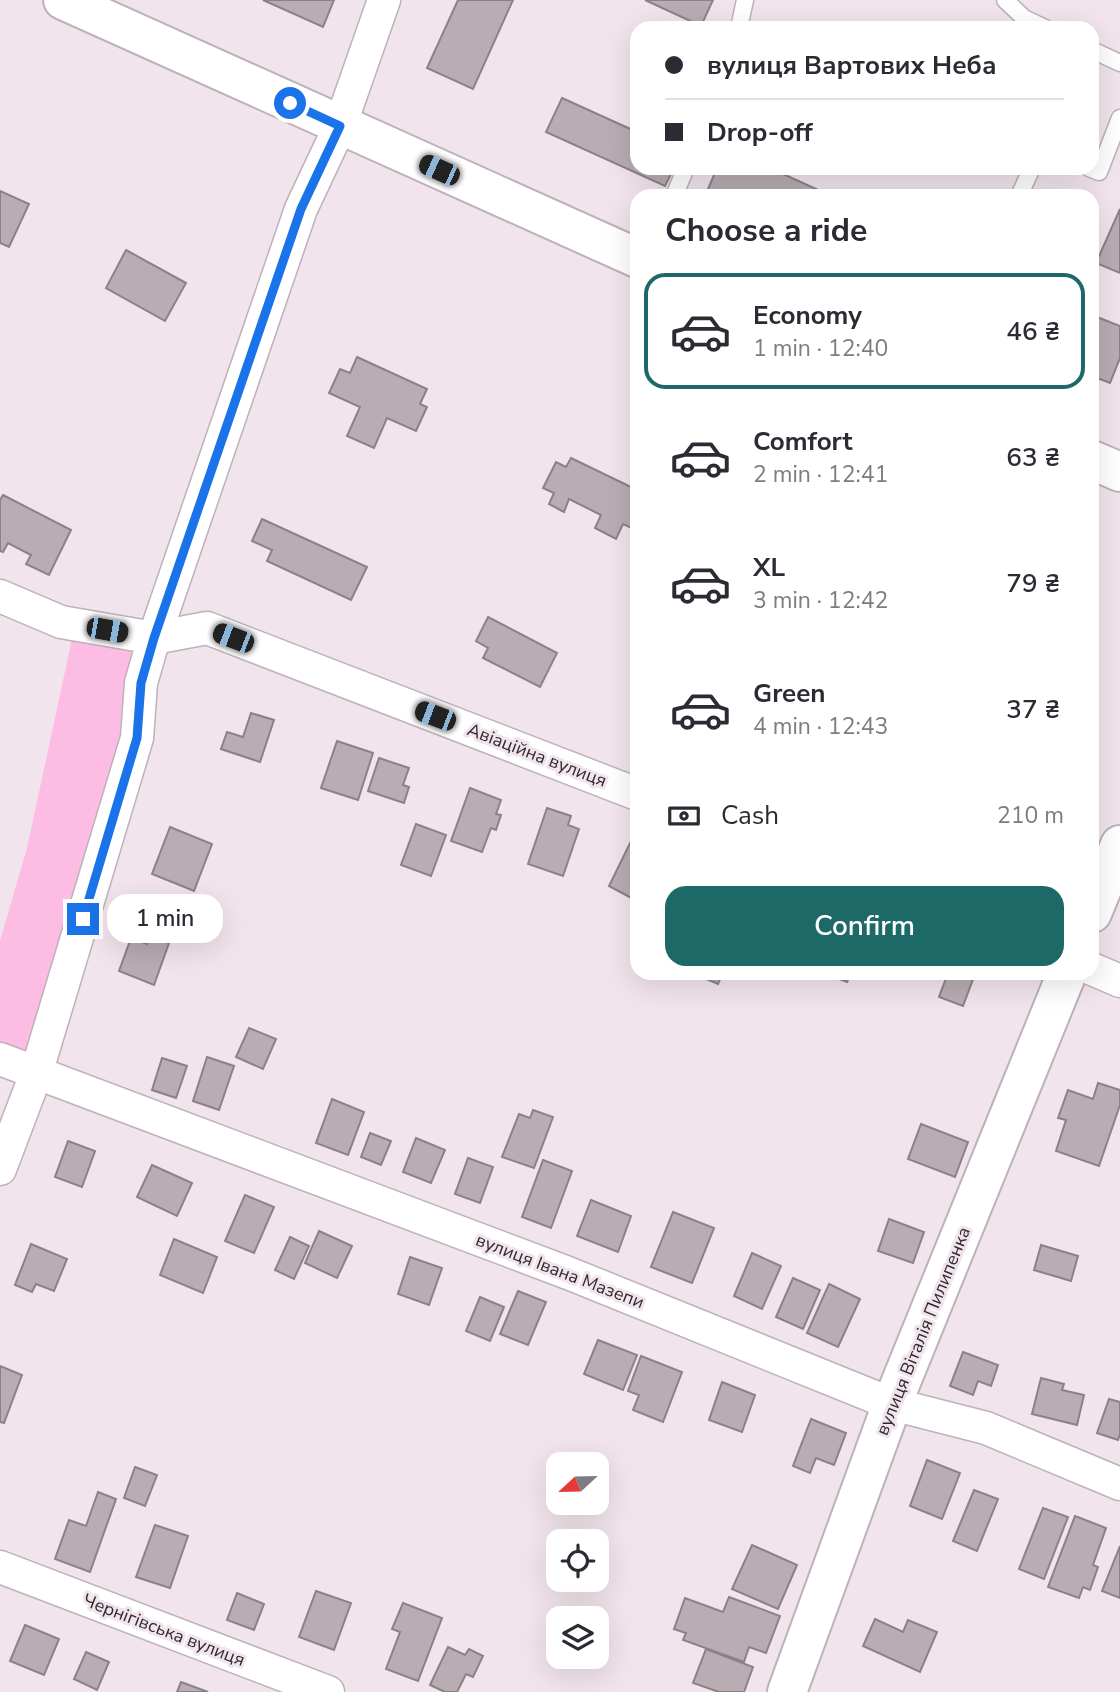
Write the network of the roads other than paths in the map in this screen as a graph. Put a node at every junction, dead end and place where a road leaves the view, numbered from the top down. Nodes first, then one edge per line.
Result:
1 (63, 0) edge
2 (384, 0) edge
3 (745, 0) edge
4 (1005, 0) edge
5 (740, 21) edge
6 (1030, 21) edge
7 (1099, 53) edge
8 (1120, 63) edge
9 (1120, 118) edge
10 (340, 126) junction
11 (1099, 172) edge
12 (630, 255) edge
13 (1099, 463) edge
14 (1120, 472) edge
15 (0, 596) edge
16 (154, 638) junction
17 (630, 791) edge
18 (1120, 845) edge
19 (1099, 896) edge
20 (1099, 972) edge
21 (1065, 980) edge
22 (1120, 981) edge
23 (0, 1059) edge
24 (36, 1074) junction
25 (0, 1170) edge
26 (892, 1404) junction
27 (1120, 1484) edge
28 (0, 1567) edge
29 (328, 1692) edge
30 (787, 1692) edge

1 - 10 street
2 - 10 street
3 - 5 lane
4 - 6 lane
7 - 8 lane
9 - 11 lane
10 - 12 street
10 - 16 street
13 - 14 street
15 - 16 street, Авіаційна вулиця
16 - 17 street, Авіаційна вулиця
16 - 24 street
18 - 19 street
20 - 22 street
21 - 26 street, вулиця Віталія Пилипенка
23 - 24 street, вулиця Івана Мазепи
24 - 25 street
24 - 26 street, вулиця Івана Мазепи
26 - 27 street, вулиця Івана Мазепи
26 - 30 street, вулиця Віталія Пилипенка
28 - 29 street, Чернігівська вулиця

